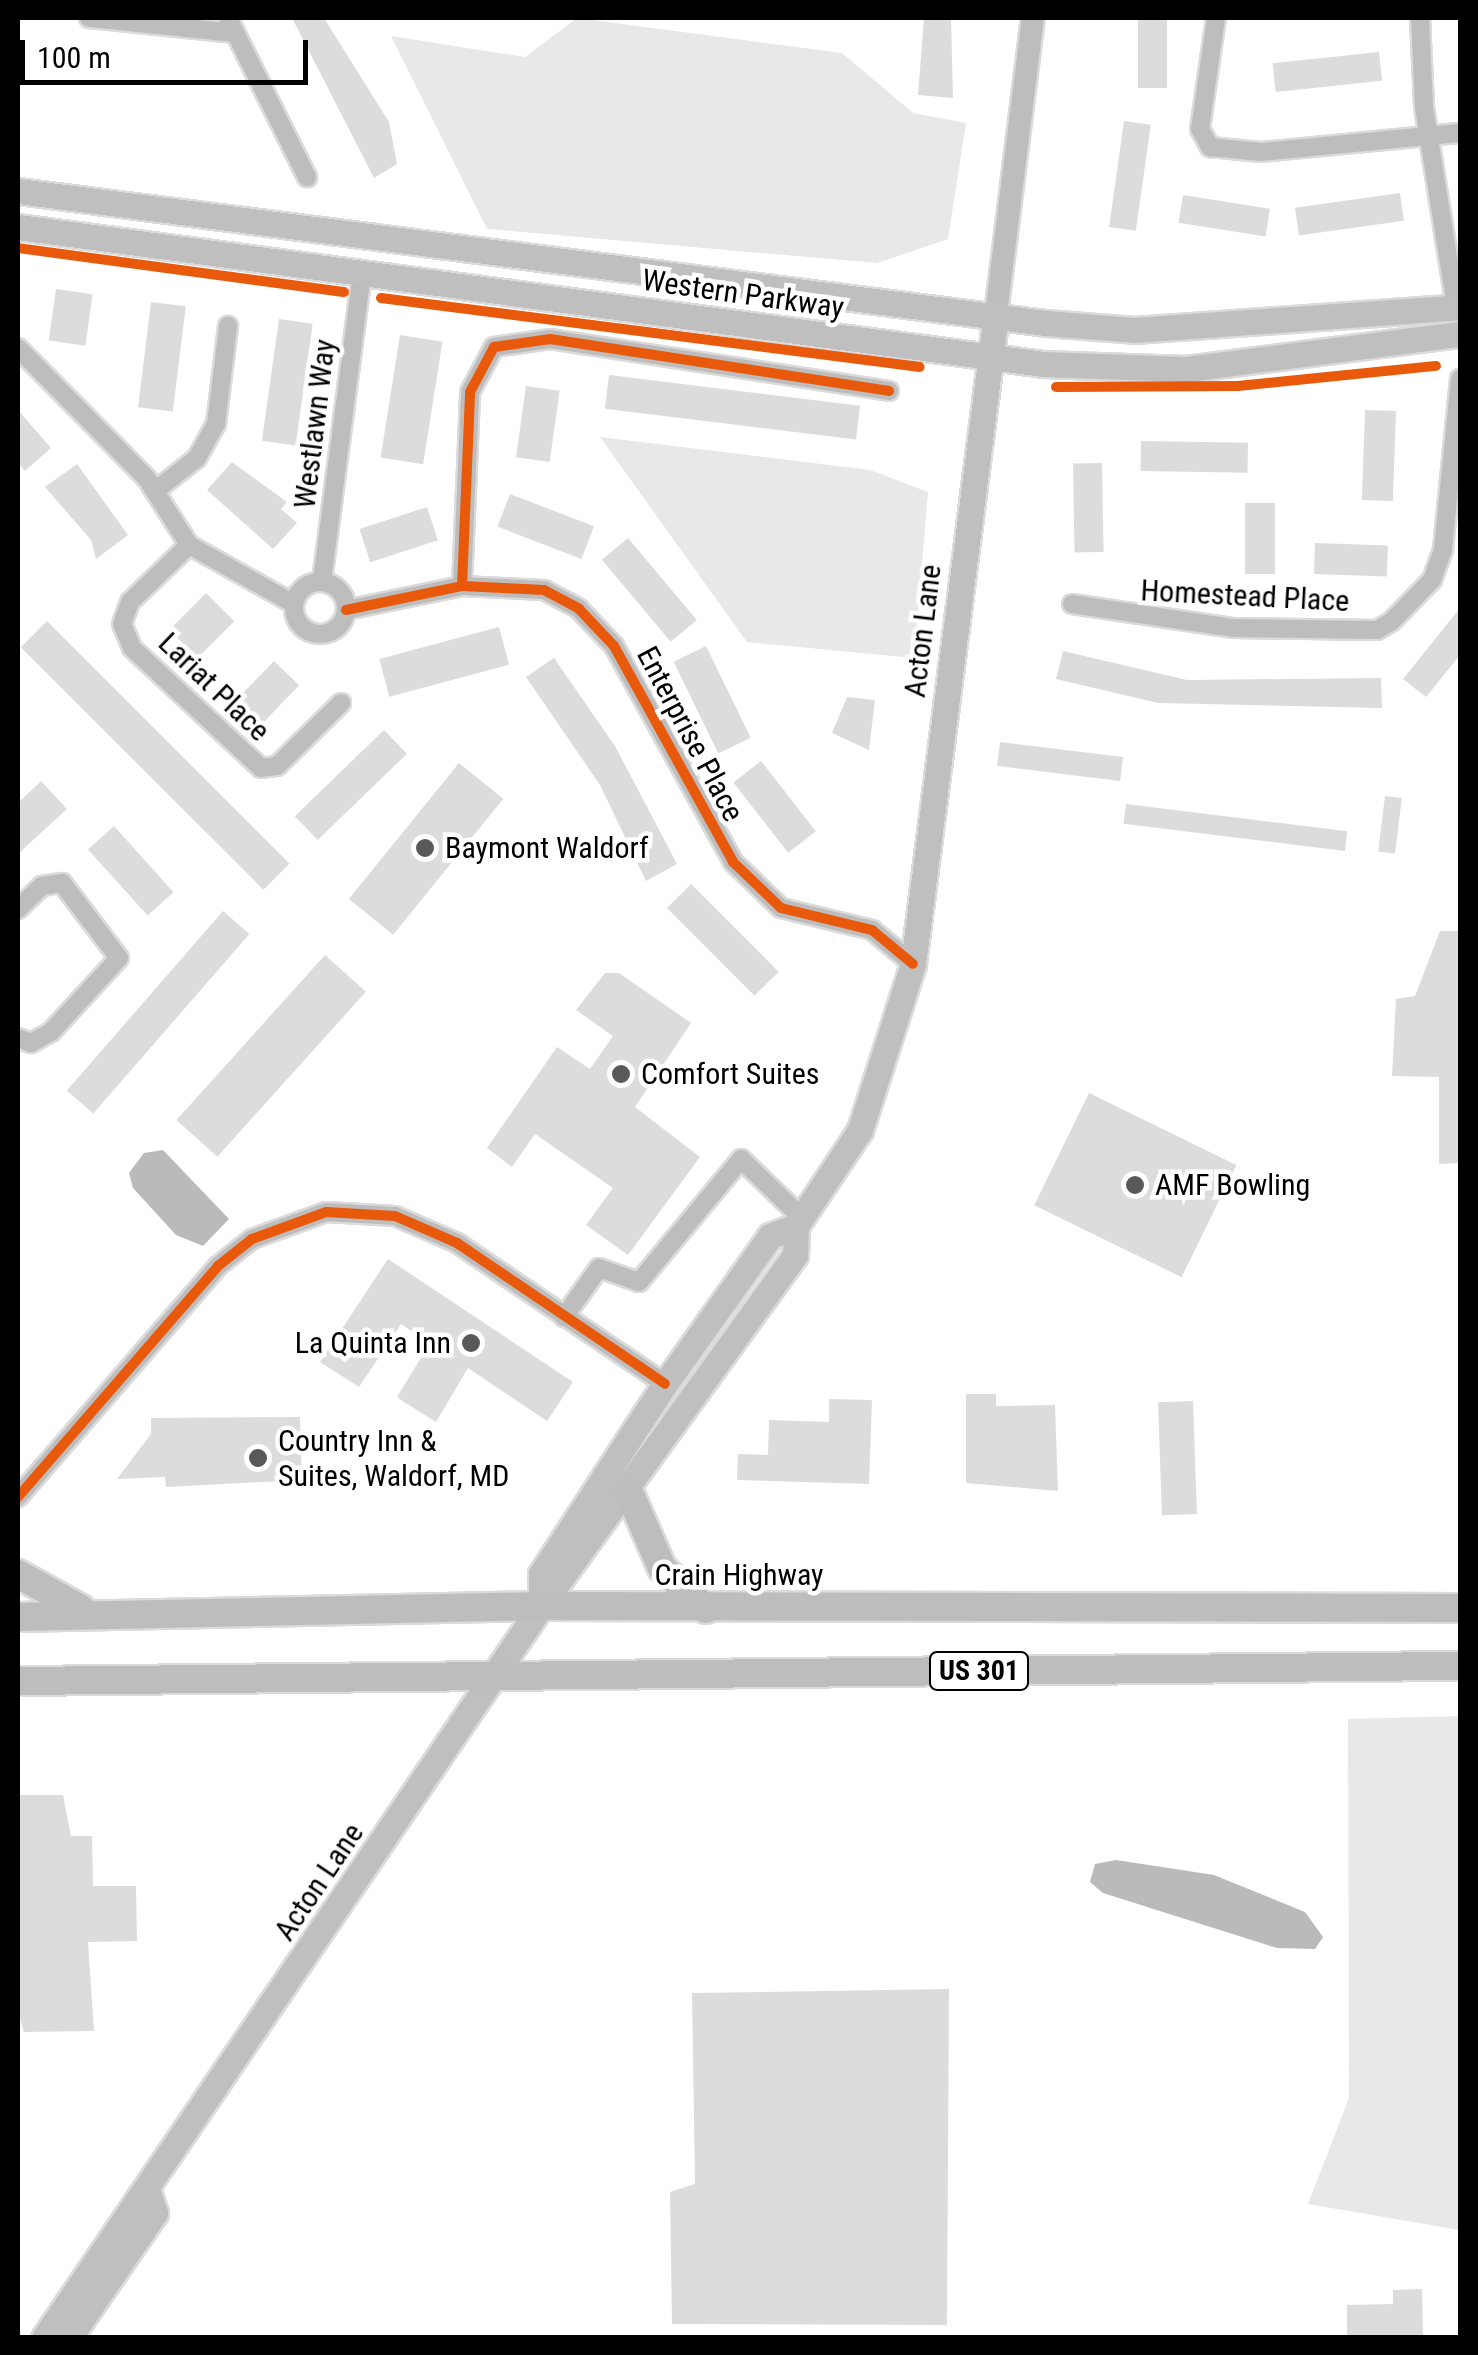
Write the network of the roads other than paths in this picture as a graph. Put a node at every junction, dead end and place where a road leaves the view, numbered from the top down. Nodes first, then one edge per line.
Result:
1 (89, 18) edge
2 (1033, 18) edge
3 (1216, 18) edge
4 (1420, 18) edge
5 (231, 25) edge
6 (1429, 132) junction
7 (1460, 133) edge
8 (307, 177) dead end
9 (18, 190) edge
10 (18, 227) edge
11 (362, 274) junction
12 (1458, 307) edge
13 (996, 314) junction
14 (228, 326) dead end
15 (1460, 334) edge
16 (18, 348) edge
17 (990, 360) junction
18 (1460, 378) edge
19 (889, 391) dead end
20 (155, 491) junction
21 (188, 545) junction
22 (322, 582) junction
23 (462, 586) junction
24 (294, 604) junction
25 (1072, 604) dead end
26 (346, 610) junction
27 (340, 703) dead end
28 (18, 909) edge
29 (913, 964) junction
30 (18, 1038) edge
31 (799, 1222) junction
32 (564, 1317) junction
33 (666, 1384) junction
34 (629, 1492) junction
35 (18, 1497) edge
36 (18, 1574) edge
37 (542, 1606) junction
38 (706, 1608) junction
39 (1460, 1608) edge
40 (157, 1616) junction
41 (18, 1618) edge
42 (1460, 1650) edge
43 (1460, 1666) edge
44 (1356, 1667) junction
45 (497, 1676) junction
46 (18, 1681) edge
47 (149, 2194) junction
48 (44, 2338) edge
49 (68, 2338) edge

1 - 5 street
2 - 13 street, Acton Lane
3 - 6 street
4 - 6 street
5 - 8 street
6 - 7 street
6 - 12 street
9 - 13 main road, Western Parkway
10 - 11 main road, Western Parkway
11 - 17 main road, Western Parkway
11 - 22 street, Westlawn Way
12 - 13 main road, Western Parkway
13 - 17 main road, Acton Lane
14 - 20 street
15 - 17 main road, Western Parkway
16 - 20 street
17 - 29 main road, Acton Lane
18 - 25 street, Homestead Place
19 - 23 street
20 - 21 street
21 - 24 street
21 - 27 street, Lariat Place
22 - 24 street
22 - 26 street
23 - 26 street, Enterprise Place
23 - 29 street, Enterprise Place
24 - 26 street
28 - 30 street
29 - 31 main road, Acton Lane
31 - 32 street
31 - 33 main road, Acton Lane
31 - 34 main road, Acton Lane
32 - 33 street
32 - 35 street
33 - 37 main road, Acton Lane
34 - 37 main road, Acton Lane
34 - 38 highway
36 - 40 highway
37 - 38 highway, Crain Highway / US 301
37 - 40 highway, Crain Highway / US 301
37 - 45 main road, Acton Lane
38 - 39 highway, Crain Highway / US 301
40 - 41 highway, Crain Highway / US 301
42 - 44 highway
43 - 44 highway, US 301
44 - 45 highway, US 301
45 - 46 highway, US 301
45 - 47 main road, Acton Lane
47 - 48 main road, Acton Lane
47 - 49 main road, Acton Lane

